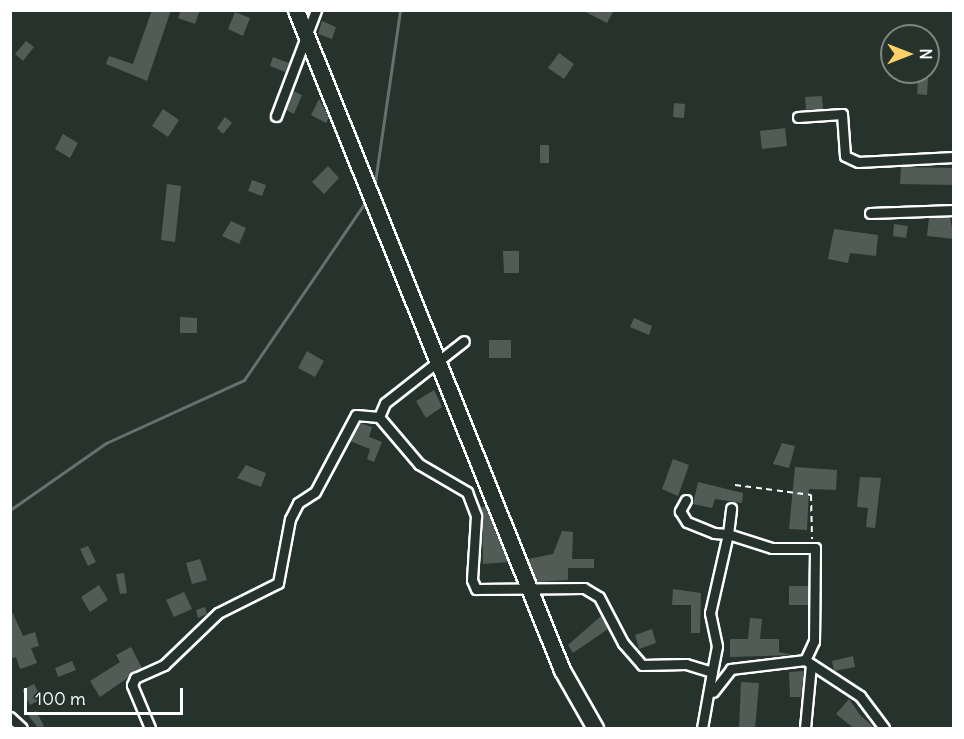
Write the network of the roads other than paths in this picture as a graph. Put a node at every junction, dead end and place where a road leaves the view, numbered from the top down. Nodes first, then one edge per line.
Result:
1 (296, 10) edge
2 (316, 10) edge
3 (276, 116) dead end
4 (798, 117) dead end
5 (954, 157) edge
6 (954, 210) edge
7 (870, 213) dead end
8 (464, 341) dead end
9 (379, 417) junction
10 (686, 500) dead end
11 (730, 508) dead end
12 (728, 534) junction
13 (808, 663) junction
14 (712, 672) junction
15 (713, 692) junction
16 (10, 717) edge
17 (22, 729) edge
18 (150, 729) edge
19 (595, 729) edge
20 (702, 729) edge
21 (806, 729) edge
22 (884, 729) edge

1 - 19 highway
2 - 3 street
4 - 5 street
6 - 7 street
8 - 9 street
9 - 14 street
9 - 18 street
10 - 12 street
11 - 12 street
12 - 13 street
12 - 14 street
13 - 15 street
13 - 21 street
13 - 22 street
14 - 15 street
15 - 20 street
16 - 17 street

